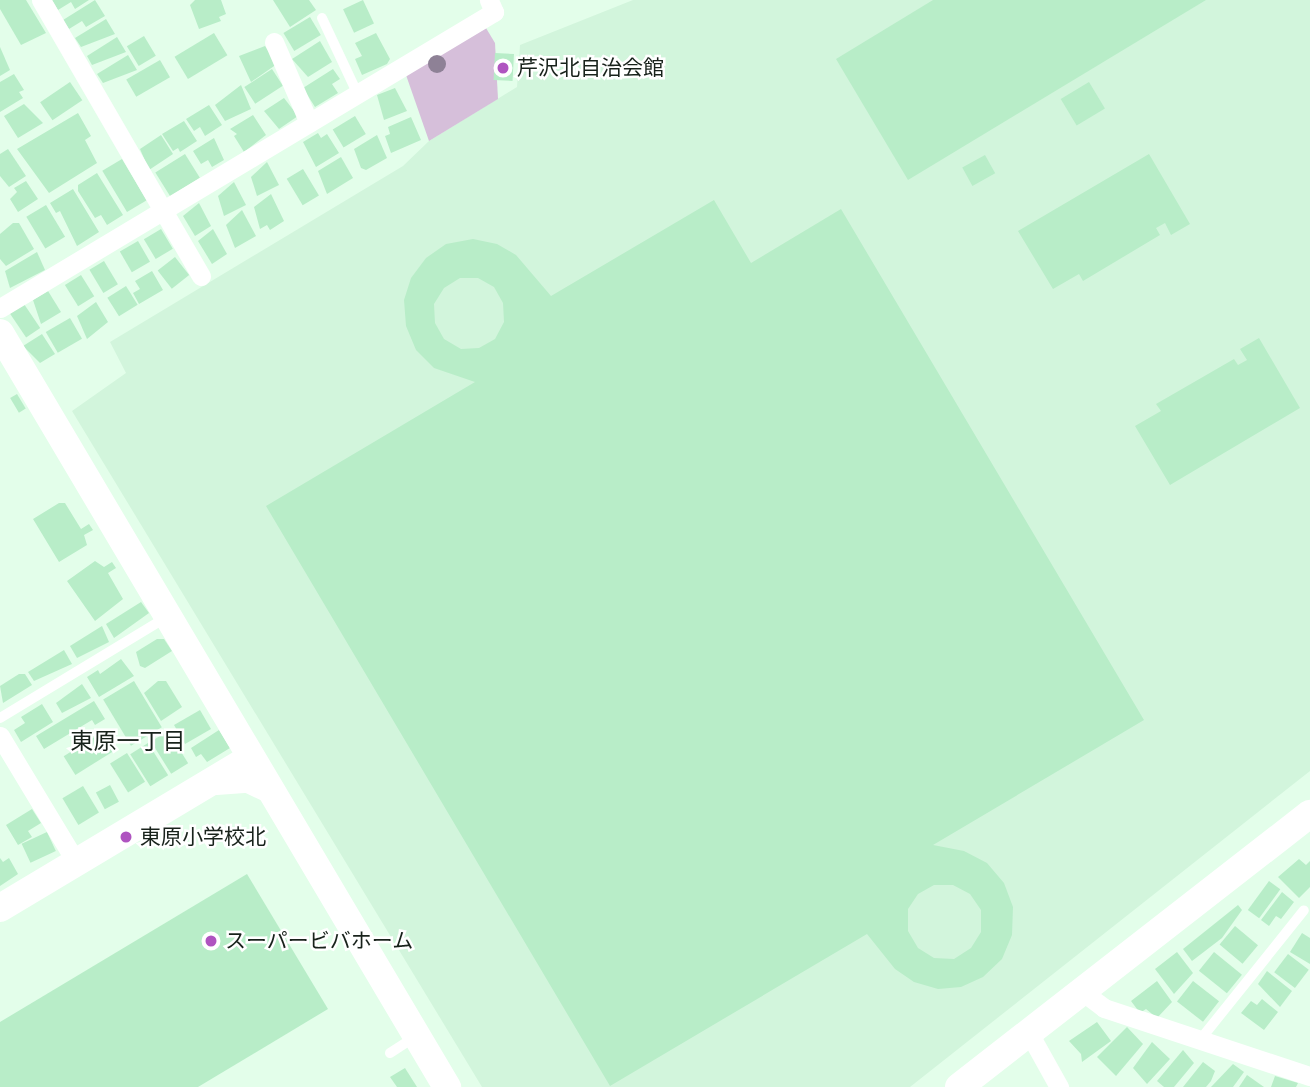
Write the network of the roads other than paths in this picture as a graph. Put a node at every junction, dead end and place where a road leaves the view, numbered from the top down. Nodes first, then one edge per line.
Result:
1 (40, 0) edge
2 (489, 0) edge
3 (322, 18) dead end
4 (274, 43) dead end
5 (358, 94) junction
6 (309, 123) junction
7 (162, 211) junction
8 (201, 275) dead end
9 (0, 308) edge
10 (0, 333) edge
11 (167, 616) junction
12 (0, 718) edge
13 (0, 736) edge
14 (251, 758) junction
15 (192, 793) junction
16 (274, 796) junction
17 (1310, 814) edge
18 (76, 862) junction
19 (0, 908) edge
20 (1304, 910) dead end
21 (1083, 992) junction
22 (1029, 1033) junction
23 (416, 1035) junction
24 (1200, 1040) junction
25 (390, 1053) dead end
26 (1310, 1076) edge
27 (447, 1087) edge
28 (960, 1087) edge
29 (1059, 1087) edge

1 - 7 street
2 - 5 street
3 - 5 lane
4 - 6 street
5 - 6 street
6 - 7 street
7 - 8 street
7 - 9 street
10 - 11 street
11 - 12 lane
11 - 14 street
13 - 18 street
14 - 15 street
14 - 16 street
15 - 16 street
15 - 18 street
16 - 23 street
17 - 21 street
18 - 19 street
20 - 24 lane
21 - 22 street
21 - 24 street
22 - 28 street
22 - 29 street
23 - 25 lane
23 - 27 street
24 - 26 street

